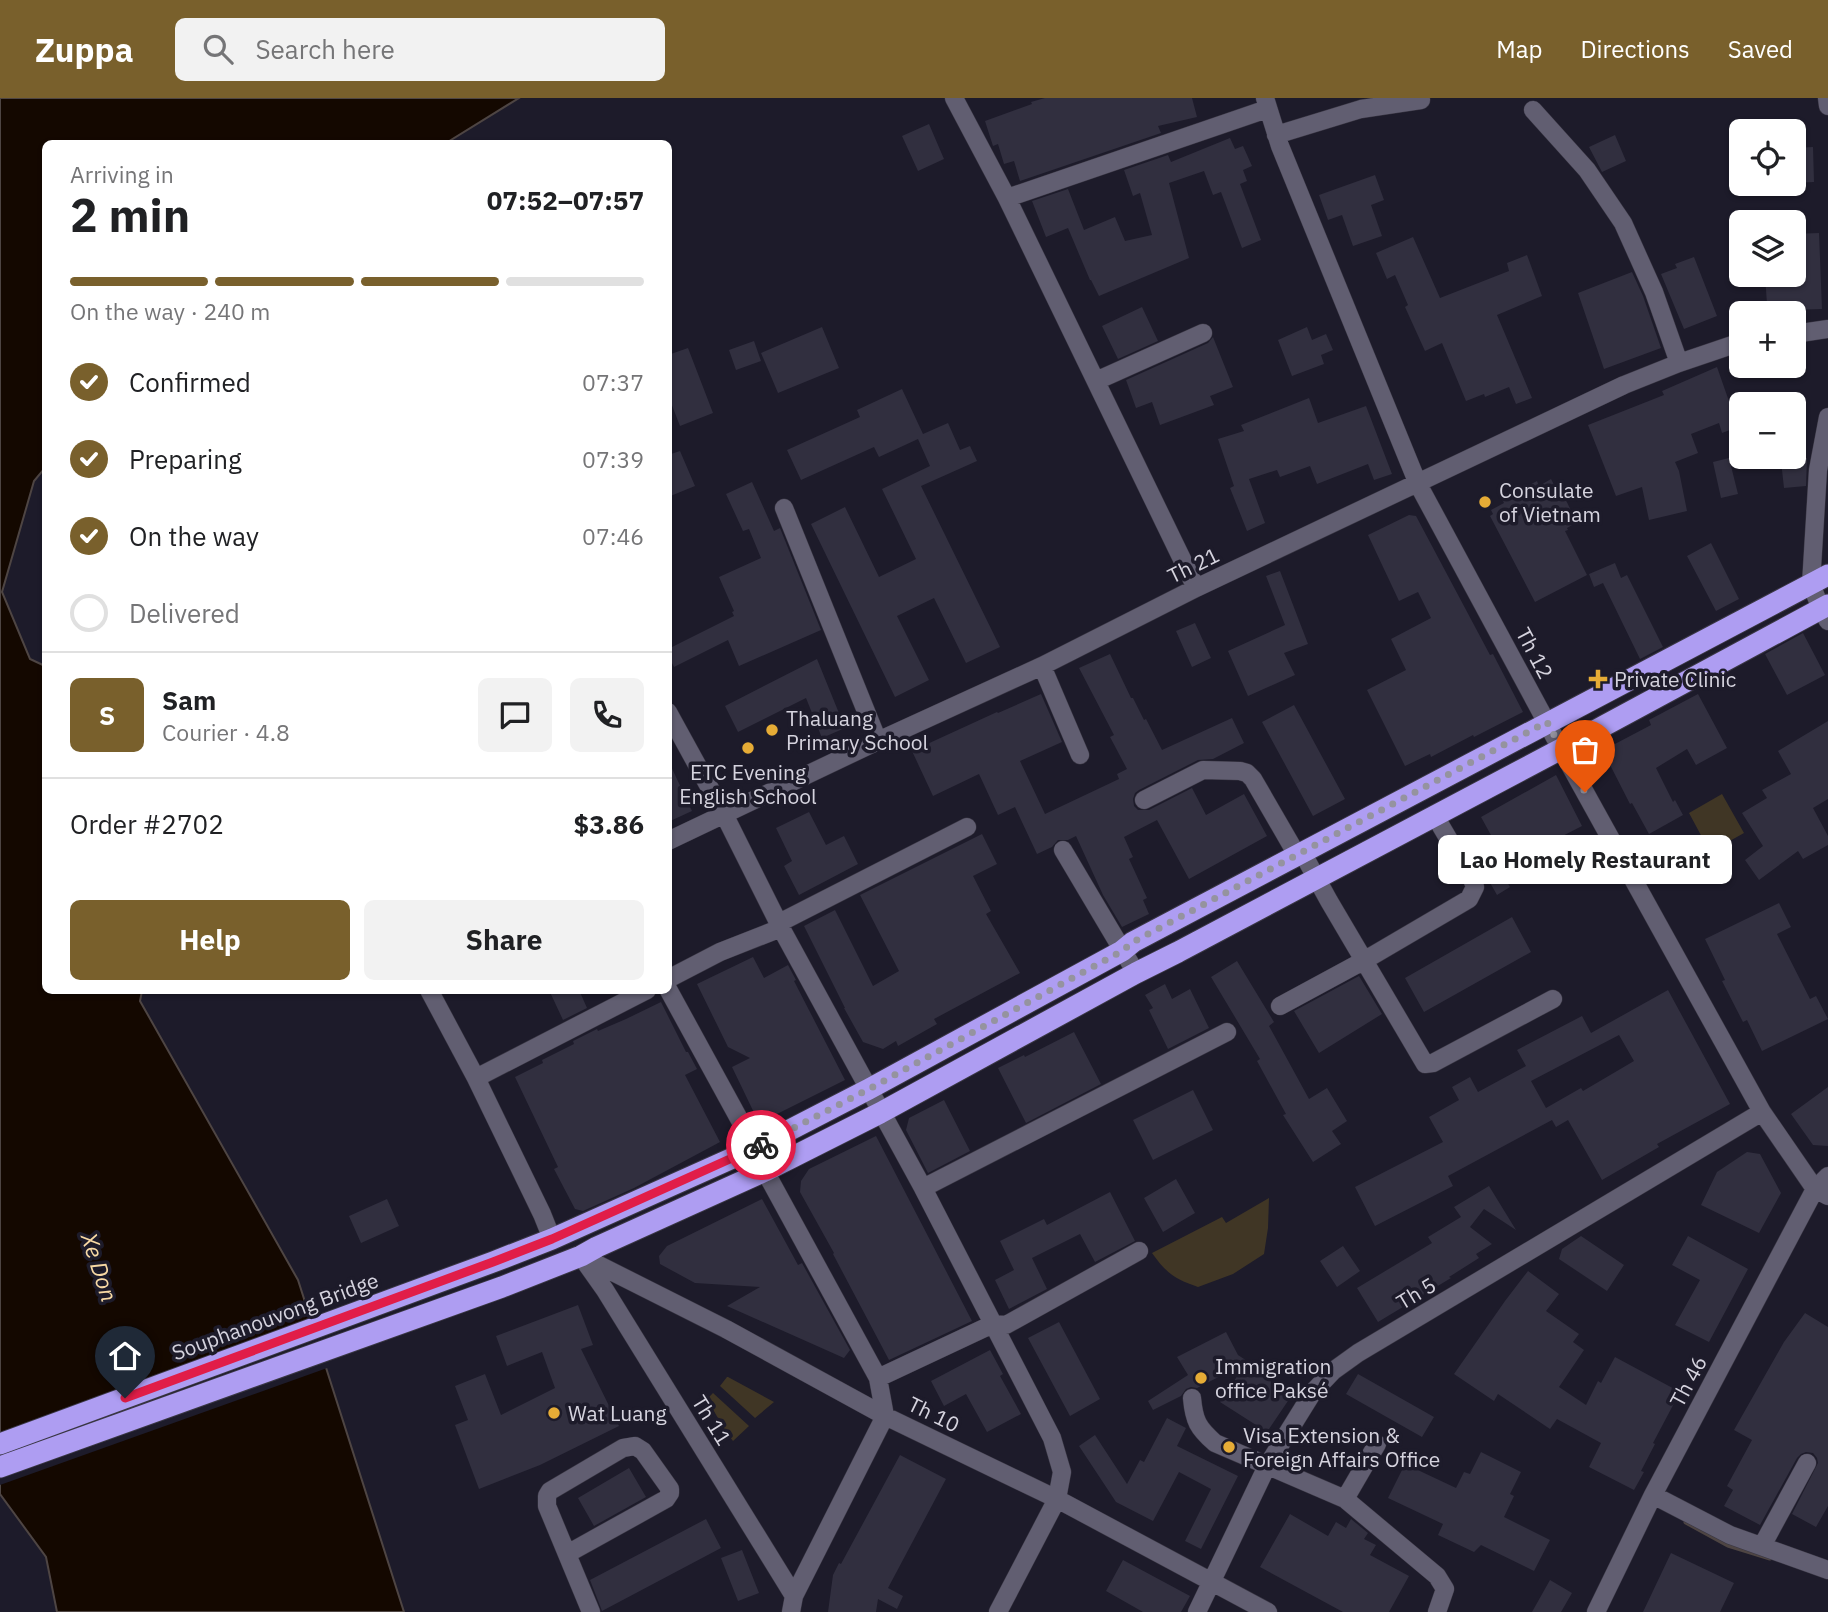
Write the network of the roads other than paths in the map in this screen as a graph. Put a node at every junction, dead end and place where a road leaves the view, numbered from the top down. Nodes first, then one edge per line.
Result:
1 (954, 98) edge
2 (1827, 98) edge
3 (1421, 100) dead end
4 (1266, 103) edge
5 (1828, 106) edge
6 (1533, 110) dead end
7 (1276, 135) junction
8 (1007, 198) junction
9 (1828, 330) edge
10 (1203, 333) dead end
11 (1806, 333) edge
12 (1729, 346) edge
13 (1679, 363) junction
14 (1096, 381) junction
15 (1828, 417) edge
16 (1418, 484) junction
17 (783, 508) dead end
18 (1820, 579) edge
19 (1196, 588) junction
20 (1826, 612) edge
21 (1042, 666) junction
22 (672, 719) edge
23 (1547, 722) junction
24 (878, 741) junction
25 (1561, 749) junction
26 (1080, 755) dead end
27 (1144, 800) dead end
28 (724, 814) junction
29 (1435, 816) junction
30 (967, 827) dead end
31 (672, 839) edge
32 (1063, 850) dead end
33 (1300, 854) junction
34 (1316, 878) junction
35 (780, 926) junction
36 (1122, 951) junction
37 (1365, 960) junction
38 (1136, 973) junction
39 (672, 977) edge
40 (431, 994) edge
41 (639, 994) edge
42 (671, 994) edge
43 (1553, 999) dead end
44 (1280, 1006) dead end
45 (1227, 1032) dead end
46 (476, 1078) junction
47 (869, 1089) junction
48 (880, 1112) junction
49 (1762, 1112) junction
50 (755, 1148) junction
51 (765, 1171) junction
52 (1828, 1176) edge
53 (923, 1188) junction
54 (1821, 1193) edge
55 (552, 1239) junction
56 (1139, 1251) dead end
57 (581, 1256) junction
58 (993, 1324) junction
59 (878, 1378) junction
60 (1192, 1398) dead end
61 (885, 1416) junction
62 (0, 1444) edge
63 (1377, 1444) dead end
64 (1807, 1463) dead end
65 (1267, 1466) junction
66 (0, 1467) edge
67 (1653, 1495) junction
68 (1057, 1499) junction
69 (1345, 1499) junction
70 (1762, 1546) junction
71 (567, 1554) junction
72 (1828, 1570) edge
73 (1213, 1581) junction
74 (792, 1604) edge
75 (592, 1612) edge
76 (998, 1612) edge
77 (1197, 1612) edge
78 (1268, 1612) edge
79 (1437, 1612) edge
80 (1596, 1612) edge

1 - 8 street
2 - 5 street
3 - 7 street
4 - 7 street, Th 12
4 - 8 street
6 - 13 street
7 - 16 street, Th 12
8 - 14 street
9 - 11 street
10 - 14 street
12 - 13 street, Th 21
13 - 16 street, Th 21
14 - 19 street
15 - 18 street
16 - 19 street, Th 21
16 - 23 street, Th 12
17 - 24 street
18 - 20 street
18 - 23 highway, Souphanouvong Bridge
19 - 21 street, Th 21
20 - 25 highway
21 - 24 street, Th 21
21 - 26 street
22 - 28 street
23 - 25 street, Th 12
23 - 33 highway, Souphanouvong Bridge
24 - 28 street, Th 21
25 - 29 highway
25 - 49 street, Th 12
27 - 33 street
28 - 31 street, Th 21
28 - 35 street
29 - 34 highway
29 - 37 street
30 - 35 street
32 - 36 street
33 - 34 street
33 - 36 highway, Souphanouvong Bridge
34 - 37 street
34 - 38 highway
35 - 39 street
35 - 47 street
36 - 38 street
36 - 47 highway, Souphanouvong Bridge
37 - 43 street
37 - 44 street
38 - 48 highway
40 - 46 street
41 - 46 street
42 - 50 street
45 - 53 street
46 - 55 street
47 - 48 street
47 - 50 highway, Souphanouvong Bridge
48 - 51 highway
48 - 53 street
49 - 54 street, Th 12
49 - 65 street, Th 5
50 - 51 street
50 - 55 highway, Souphanouvong Bridge
51 - 57 highway
51 - 59 street
52 - 54 street, Th 46
53 - 58 street
54 - 67 street, Th 46
55 - 62 highway, Souphanouvong Bridge
56 - 58 street
57 - 61 street, Th 10
57 - 66 highway
57 - 74 street, Th 11
58 - 59 street
58 - 68 street
59 - 61 street
60 - 65 street
61 - 68 street, Th 10
61 - 74 street
63 - 69 street
64 - 70 street
65 - 69 street
65 - 73 street, Th 5
67 - 70 street
67 - 80 street, Th 46
68 - 73 street, Th 10
68 - 76 street
69 - 79 street
70 - 72 street
71 - 71 street
71 - 75 street
73 - 77 street, Th 5
73 - 78 street, Th 10

